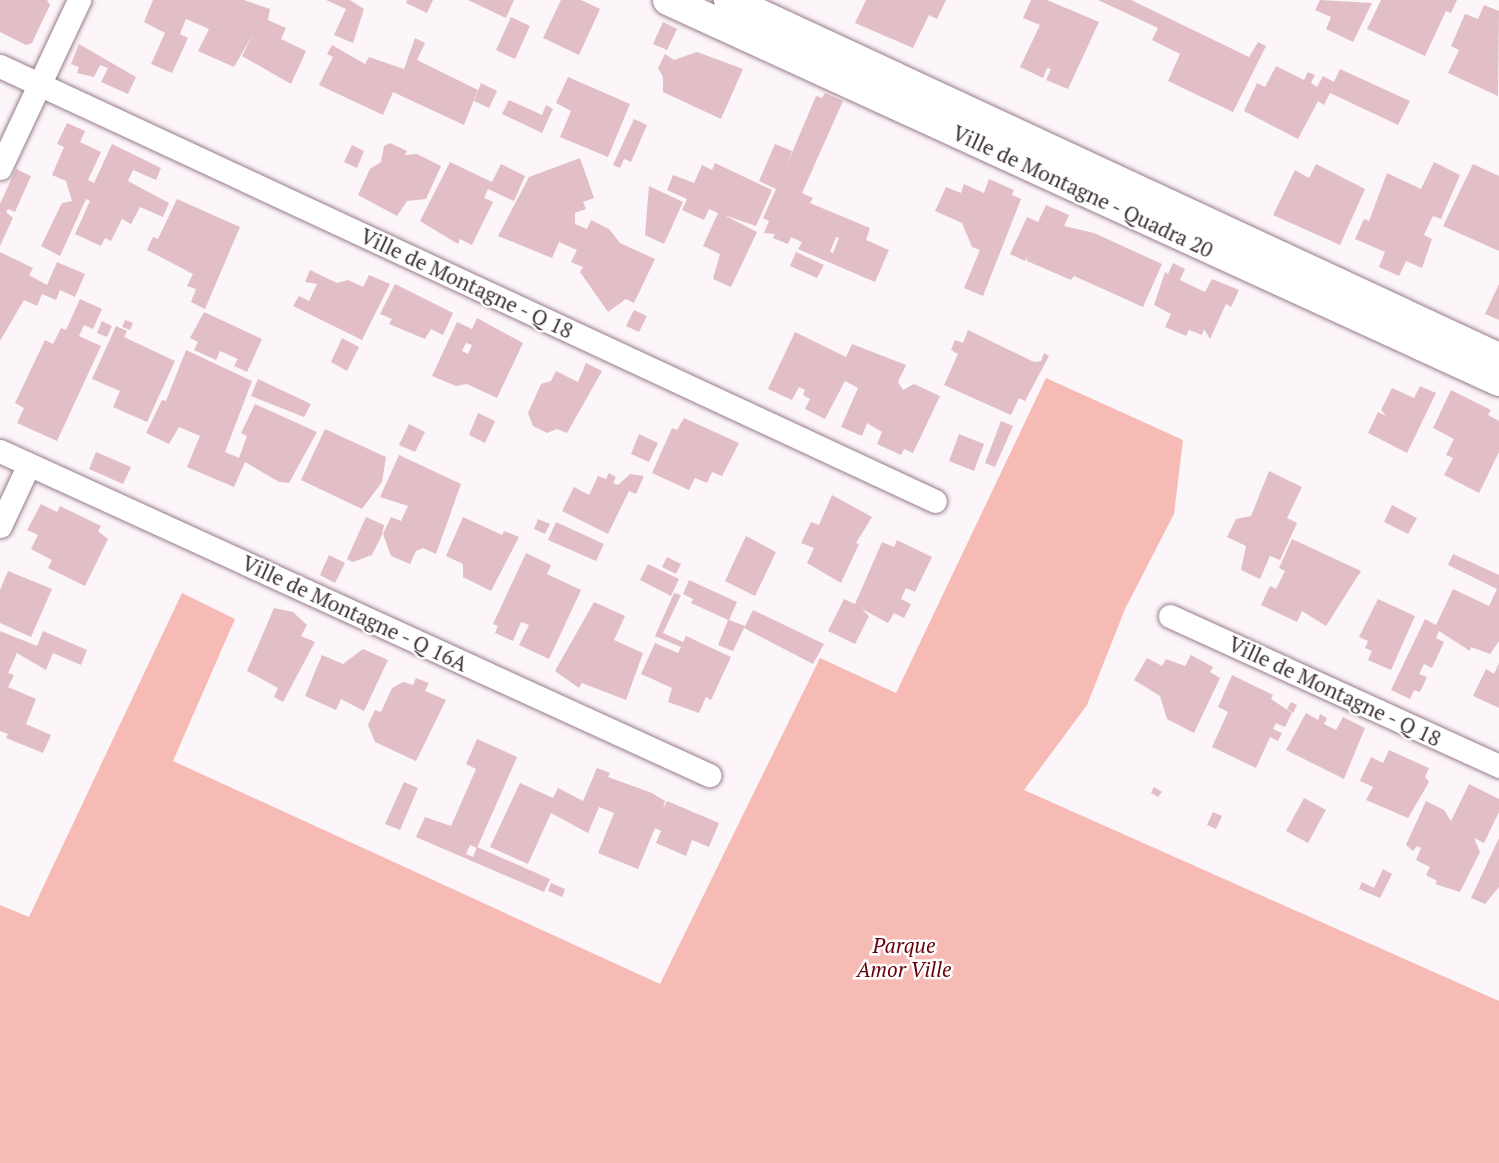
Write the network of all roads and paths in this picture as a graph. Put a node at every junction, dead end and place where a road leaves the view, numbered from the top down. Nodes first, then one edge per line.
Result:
1 (79, 0) edge
2 (668, 0) edge
3 (729, 0) edge
4 (0, 65) edge
5 (39, 83) junction
6 (0, 168) edge
7 (1499, 358) edge
8 (1499, 381) edge
9 (0, 451) edge
10 (29, 464) junction
11 (935, 501) dead end
12 (0, 526) edge
13 (1170, 616) dead end
14 (1499, 766) edge
15 (709, 775) dead end

1 - 5 street
2 - 8 street, Ville de Montagne - Quadra 20
3 - 7 street, Ville de Montagne - Quadra 20
4 - 5 street, Ville de Montagne - Q 18
5 - 6 street
5 - 11 street, Ville de Montagne - Q 18
9 - 10 street, Ville de Montagne - Q 16A
10 - 12 street
10 - 15 street, Ville de Montagne - Q 16A
13 - 14 street, Ville de Montagne - Q 18

